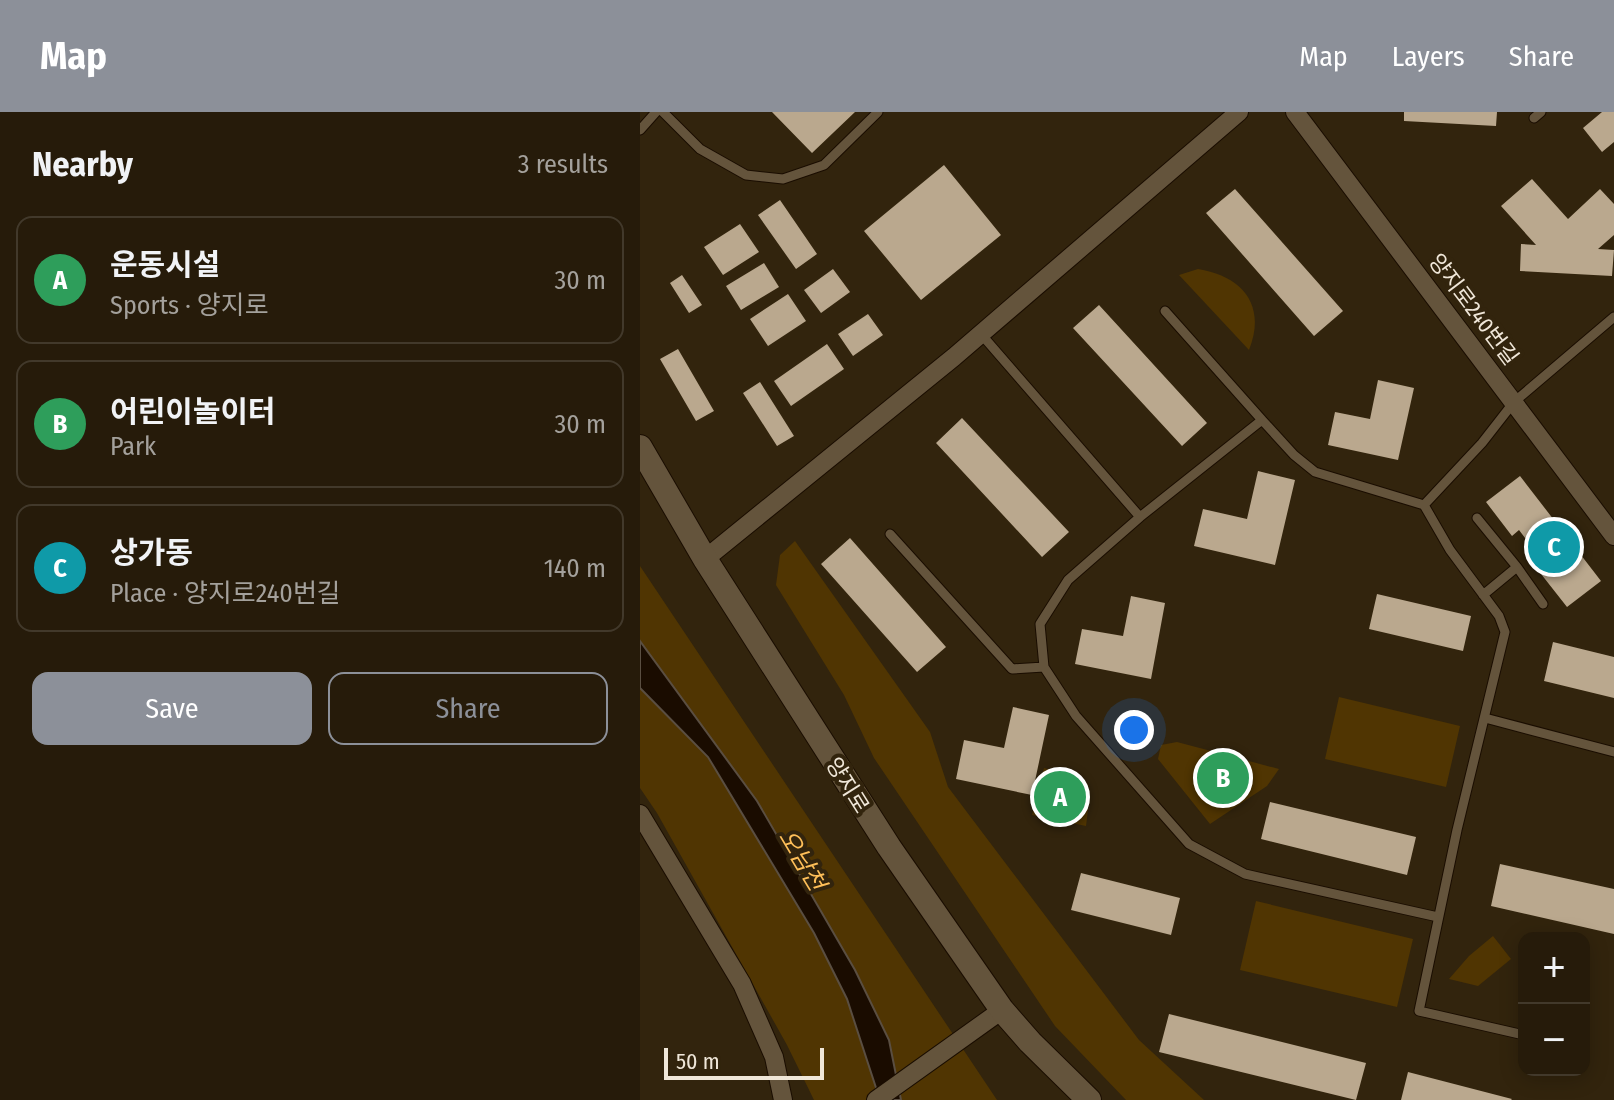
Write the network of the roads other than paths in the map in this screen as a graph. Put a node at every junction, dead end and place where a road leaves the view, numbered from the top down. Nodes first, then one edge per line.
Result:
1 (656, 112) edge
2 (663, 112) edge
3 (878, 112) edge
4 (1239, 112) edge
5 (1295, 112) edge
6 (640, 130) edge
7 (1165, 311) dead end
8 (1614, 317) edge
9 (981, 334) junction
10 (1514, 402) junction
11 (1262, 420) junction
12 (643, 463) edge
13 (1424, 505) junction
14 (1140, 517) junction
15 (1477, 518) dead end
16 (890, 534) dead end
17 (1614, 536) edge
18 (705, 559) junction
19 (1517, 567) junction
20 (1483, 595) junction
21 (1543, 604) dead end
22 (1044, 667) junction
23 (1485, 718) junction
24 (1614, 752) edge
25 (640, 814) edge
26 (1438, 917) junction
27 (1002, 1010) junction
28 (1518, 1034) edge
29 (783, 1100) edge
30 (876, 1100) edge
31 (1089, 1100) edge

1 - 6 lane
2 - 3 lane
4 - 9 street
5 - 10 street, 양지로240번길
7 - 11 lane
8 - 10 lane
9 - 14 lane
9 - 18 street
10 - 13 lane
10 - 17 street, 양지로240번길
11 - 13 lane
11 - 14 lane
12 - 18 street, 양지로
13 - 20 lane
14 - 22 lane
15 - 19 lane
16 - 22 lane
18 - 27 street, 양지로
19 - 20 lane
19 - 21 lane
20 - 23 lane
22 - 26 lane
23 - 24 lane
23 - 26 lane
25 - 29 street
26 - 28 lane
27 - 30 street
27 - 31 street, 양지로

